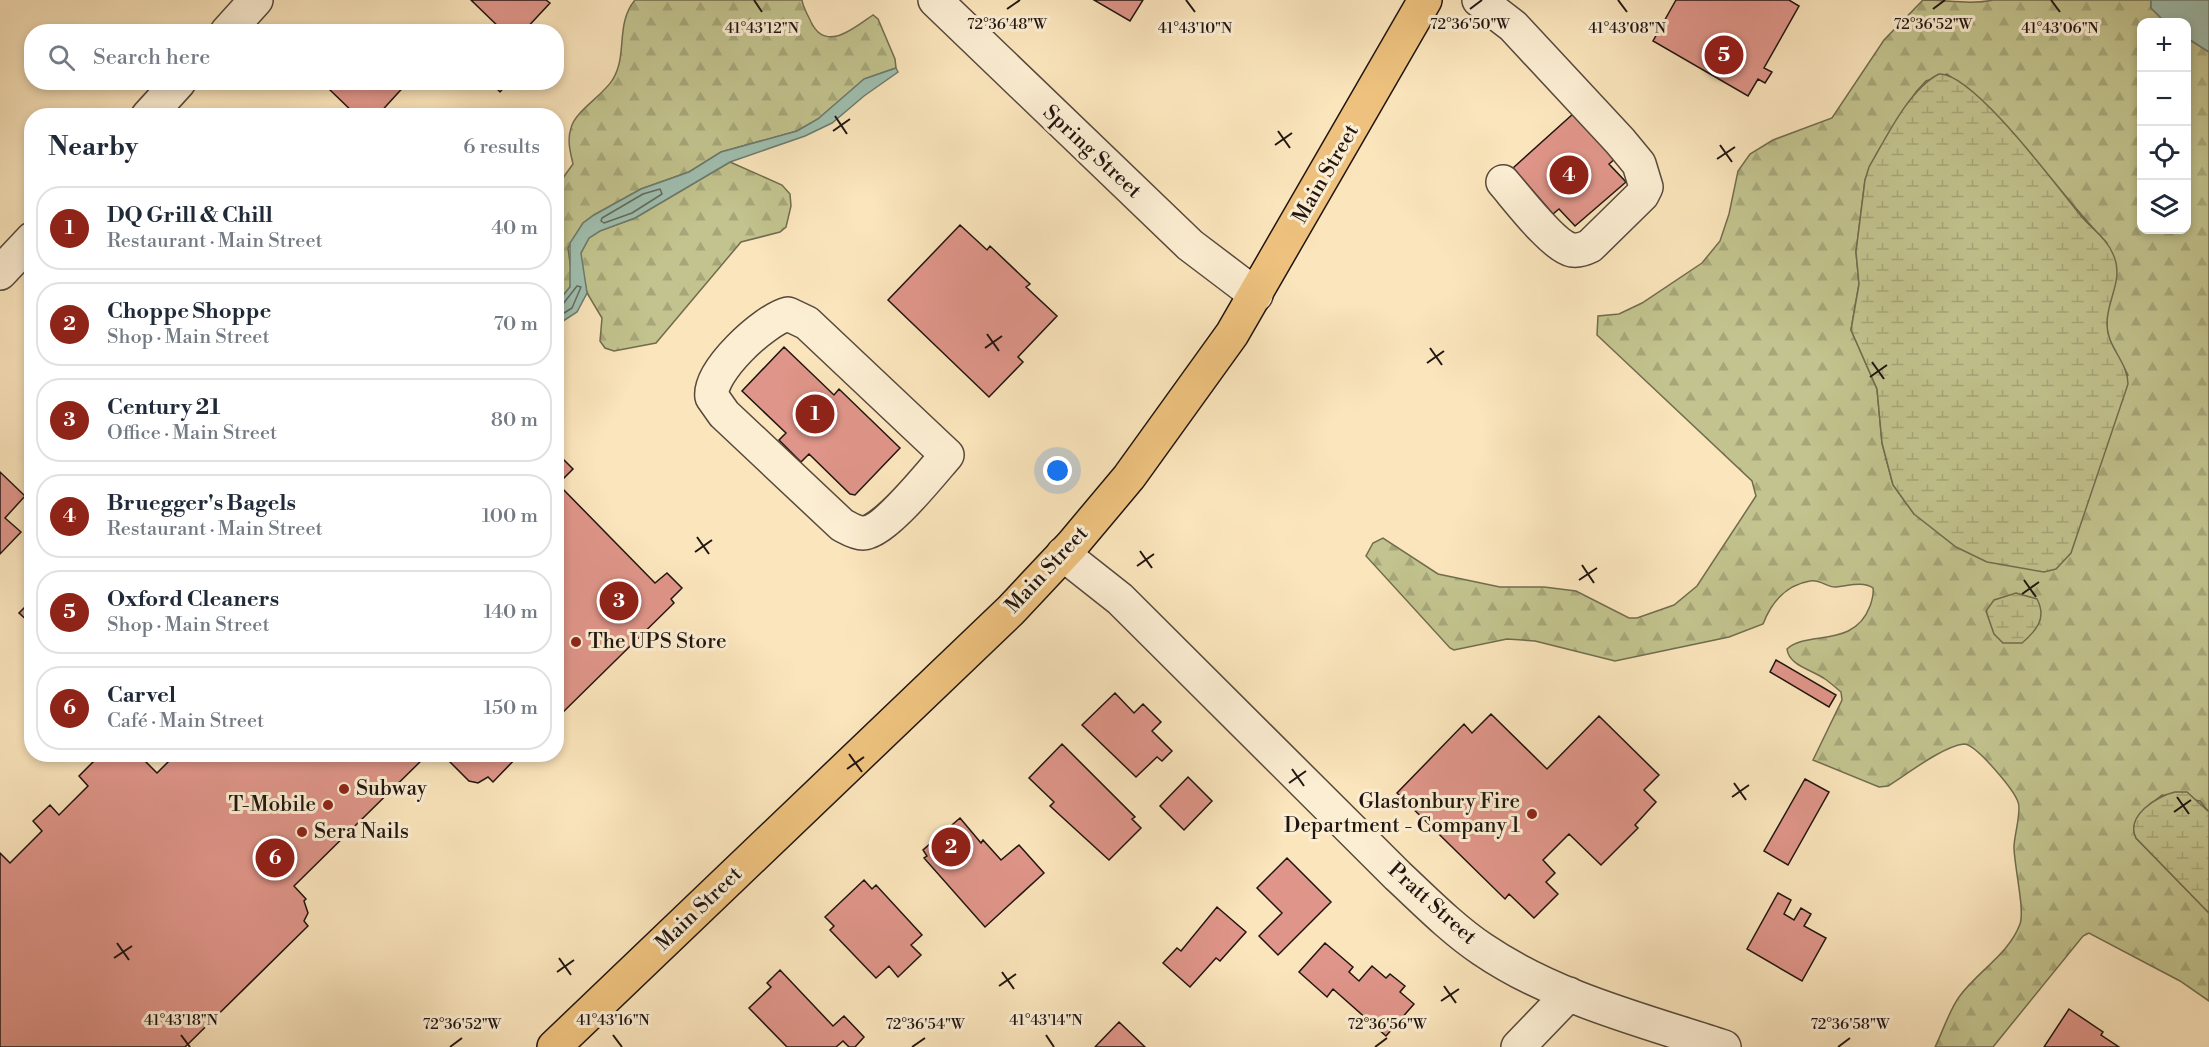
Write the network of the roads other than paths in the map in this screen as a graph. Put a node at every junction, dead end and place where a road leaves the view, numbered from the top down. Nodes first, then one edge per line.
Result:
1 (256, 0) edge
2 (935, 0) edge
3 (1425, 0) edge
4 (1479, 0) edge
5 (234, 24) edge
6 (172, 90) edge
7 (155, 108) edge
8 (1503, 182) dead end
9 (24, 248) edge
10 (0, 273) edge
11 (1256, 295) junction
12 (947, 455) joint
13 (1063, 554) junction
14 (1569, 994) junction
15 (554, 1047) edge
16 (1518, 1047) edge
17 (1724, 1047) edge

1 - 5 street
2 - 11 street, Spring Street
3 - 11 main road, Main Street
4 - 8 street
6 - 7 street
9 - 10 street
11 - 13 main road, Main Street
12 - 12 street
13 - 14 street, Pratt Street
13 - 15 main road, Main Street
14 - 16 street
14 - 17 street, Pratt Street

